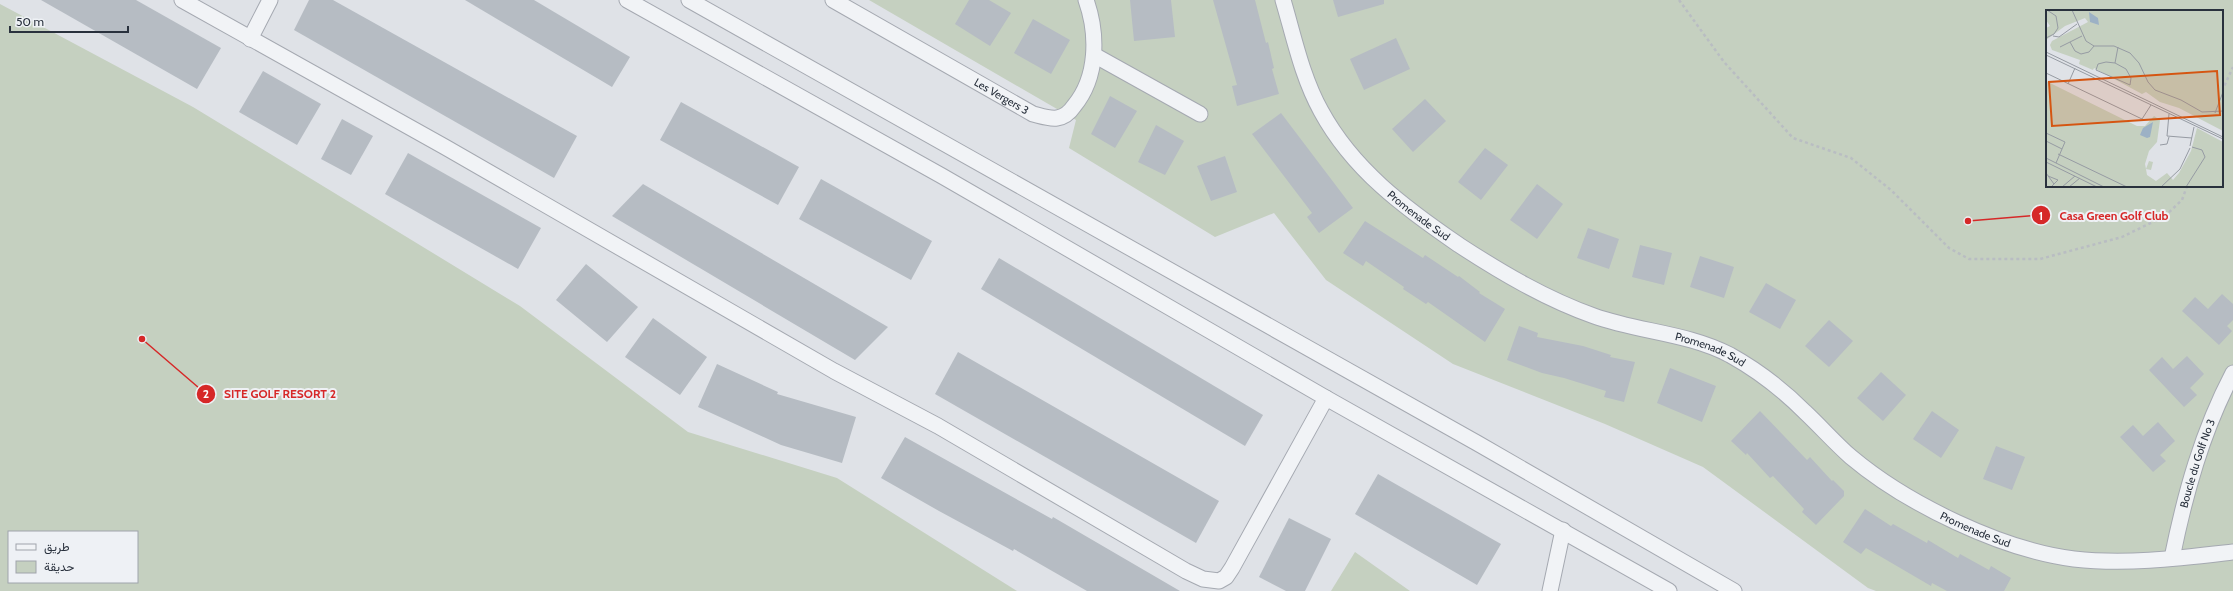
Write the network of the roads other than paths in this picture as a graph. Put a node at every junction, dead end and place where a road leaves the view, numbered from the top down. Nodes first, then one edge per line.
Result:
1 (182, 0) edge
2 (270, 0) edge
3 (628, 0) edge
4 (689, 0) edge
5 (833, 0) edge
6 (1086, 0) edge
7 (1283, 0) edge
8 (250, 39) junction
9 (1094, 55) junction
10 (1200, 114) dead end
11 (2233, 373) edge
12 (1326, 398) junction
13 (1563, 530) junction
14 (2233, 552) edge
15 (2172, 558) junction
16 (1550, 591) edge
17 (1669, 591) edge
18 (1734, 591) edge

1 - 8 street
2 - 8 street
3 - 12 street
4 - 18 street
5 - 9 street, Les Vergers 3
6 - 9 street, Les Vergers 3
7 - 15 street, Promenade Sud
8 - 12 street
9 - 10 street
11 - 15 street, Boucle du Golf No 3
12 - 13 street
13 - 16 street
13 - 17 street
14 - 15 street, Promenade Sud

